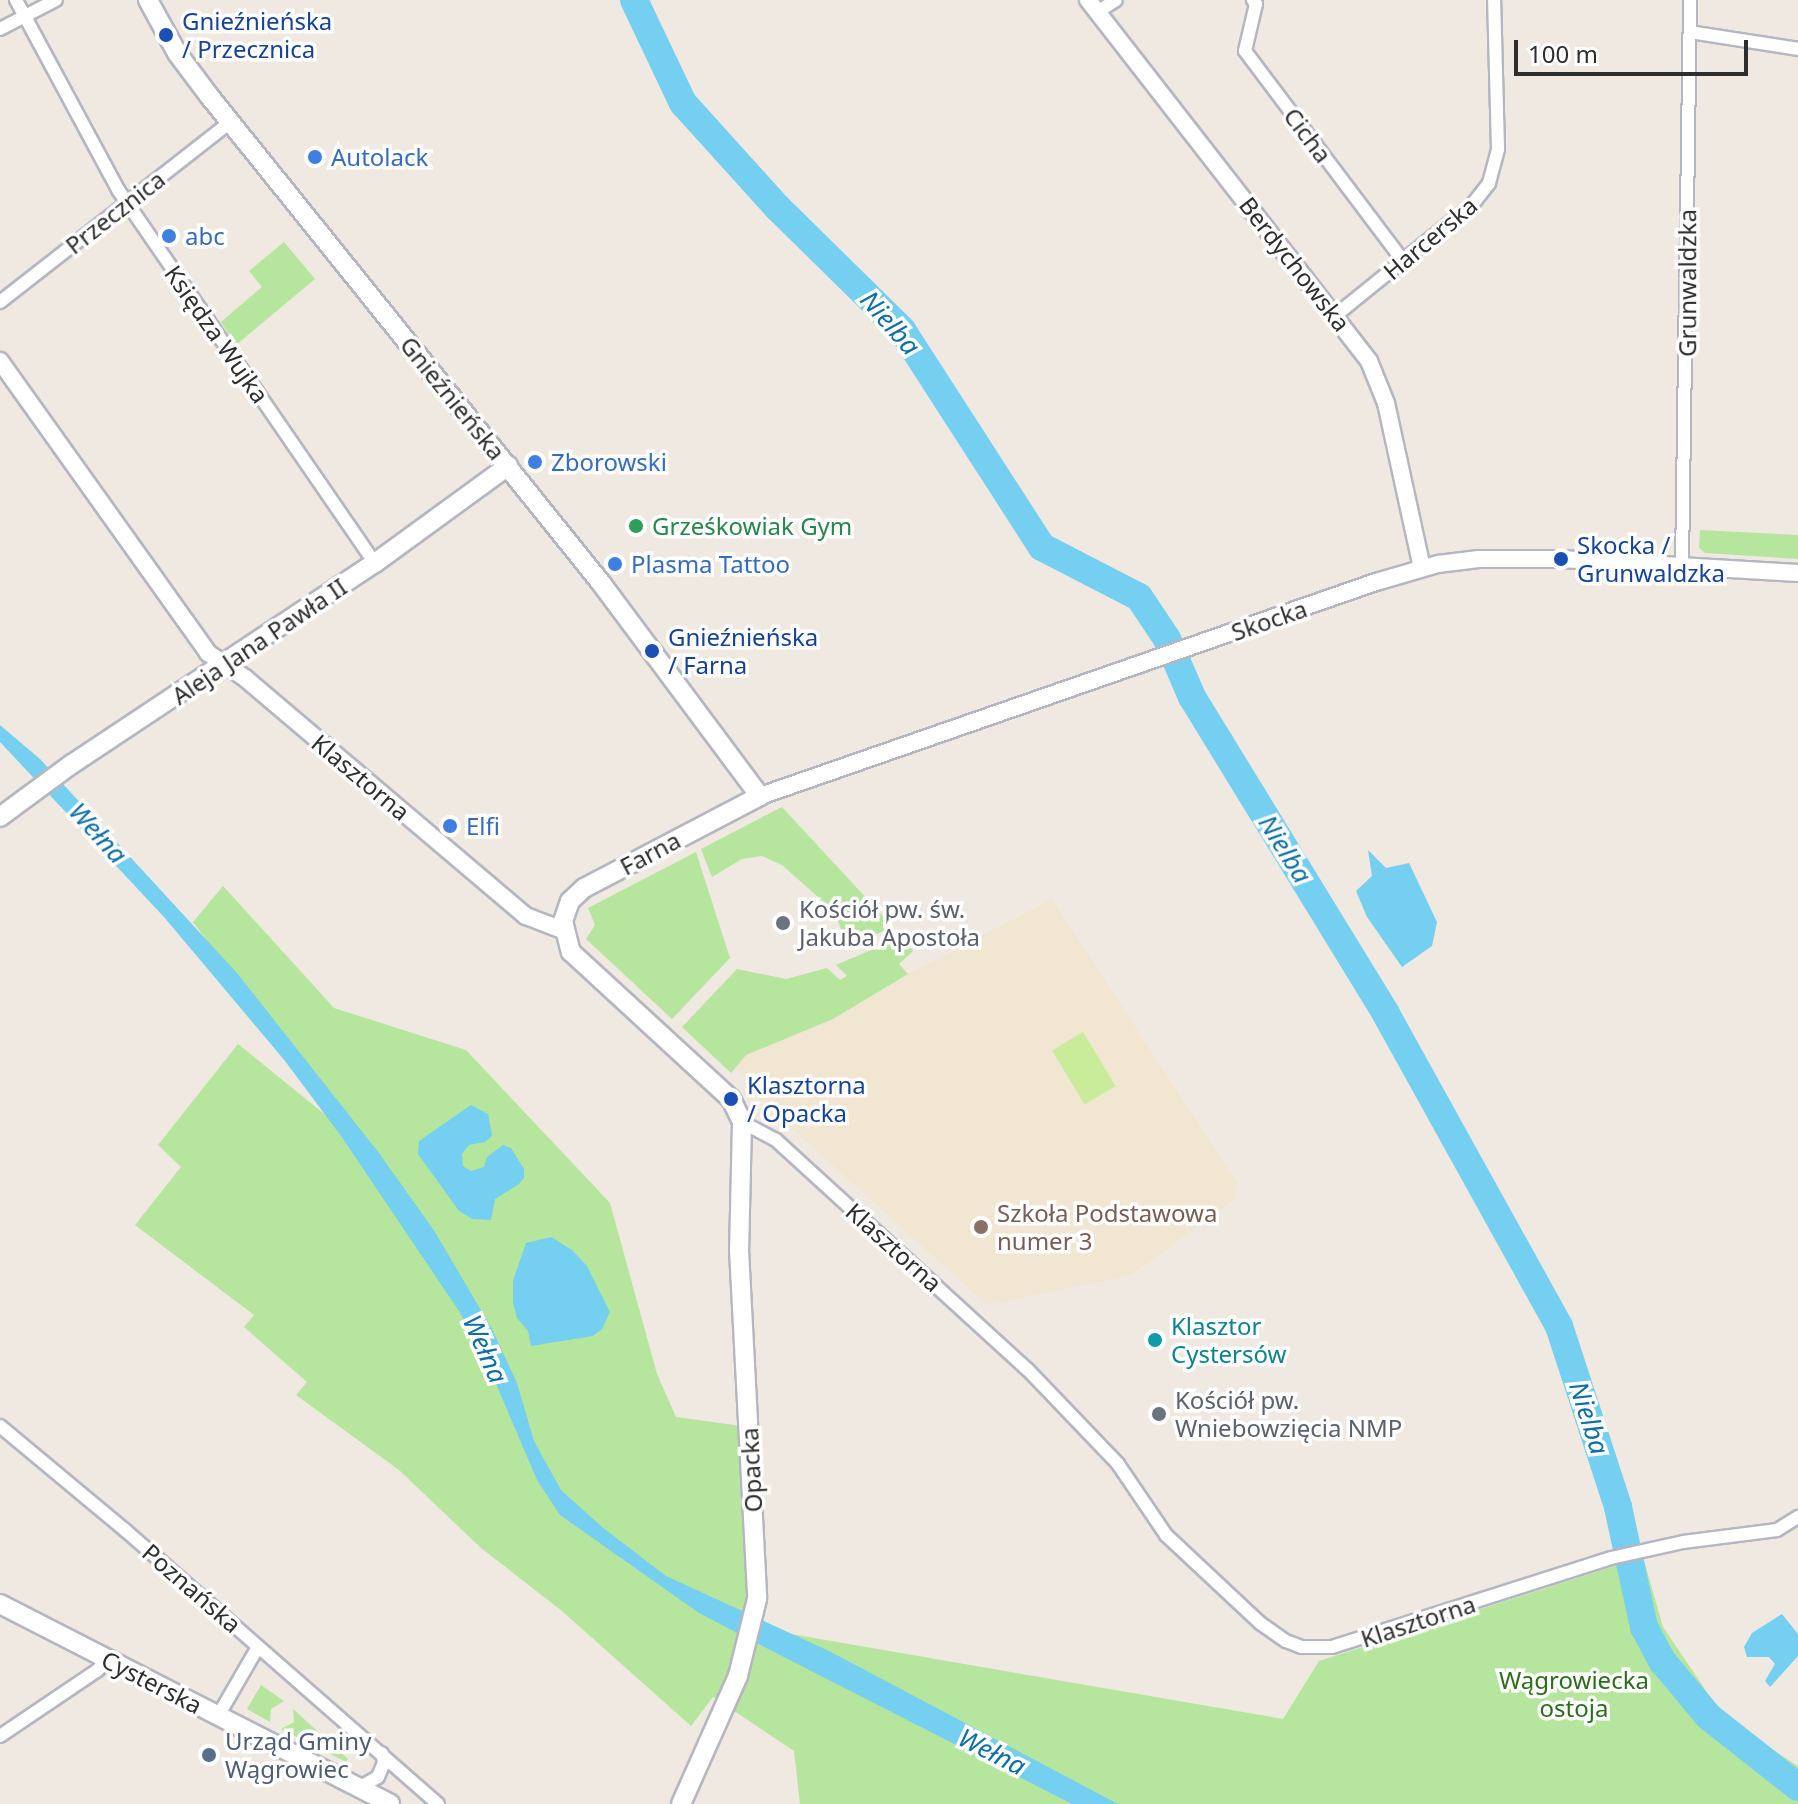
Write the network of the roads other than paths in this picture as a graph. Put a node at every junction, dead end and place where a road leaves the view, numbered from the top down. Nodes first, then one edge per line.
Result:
1 (16, 0) edge
2 (56, 0) edge
3 (148, 0) edge
4 (1116, 0) edge
5 (1253, 0) edge
6 (1494, 0) edge
7 (1690, 0) edge
8 (1093, 6) edge
9 (24, 15) junction
10 (0, 29) edge
11 (1690, 32) junction
12 (1798, 49) edge
13 (230, 122) junction
14 (127, 203) junction
15 (1403, 261) junction
16 (0, 302) edge
17 (1336, 315) junction
18 (0, 361) edge
19 (508, 466) junction
20 (375, 563) junction
21 (1682, 566) junction
22 (1422, 568) junction
23 (1798, 573) edge
24 (224, 664) junction
25 (760, 796) junction
26 (2, 814) edge
27 (563, 930) junction
28 (742, 1122) junction
29 (0, 1426) edge
30 (1798, 1517) edge
31 (0, 1604) edge
32 (258, 1647) junction
33 (106, 1659) junction
34 (218, 1716) junction
35 (0, 1736) edge
36 (382, 1753) junction
37 (355, 1785) junction
38 (390, 1804) edge
39 (438, 1804) edge
40 (681, 1804) edge

1 - 9 street, Księdza Wujka
2 - 9 street
3 - 13 main road, Gnieźnieńska
4 - 8 street
5 - 15 street, Cicha
6 - 15 street, Harcerska
7 - 11 street, Grunwaldzka
8 - 17 street, Berdychowska
9 - 10 street
9 - 14 street, Księdza Wujka
11 - 12 street
11 - 21 street, Grunwaldzka
13 - 14 street, Przecznica
13 - 19 main road, Gnieźnieńska
14 - 16 street, Przecznica
14 - 20 street, Księdza Wujka
15 - 17 street, Harcerska
17 - 22 street, Berdychowska
18 - 24 street, Klasztorna
19 - 20 main road, Aleja Jana Pawła II
19 - 25 main road, Gnieźnieńska
20 - 24 main road, Aleja Jana Pawła II
21 - 22 street, Skocka
21 - 23 street, Skocka
22 - 25 street, Skocka
24 - 26 main road, Aleja Jana Pawła II
24 - 27 street, Klasztorna
25 - 27 main road, Farna
27 - 28 main road, Klasztorna
28 - 30 street, Klasztorna
28 - 40 main road, Opacka
29 - 32 street, Poznańska
31 - 33 main road, Cysterska
32 - 34 street
32 - 36 street, Poznańska
33 - 34 main road, Cysterska
33 - 35 street
34 - 37 main road, Cysterska
36 - 37 street
36 - 39 street, Poznańska
37 - 38 main road, Cysterska

